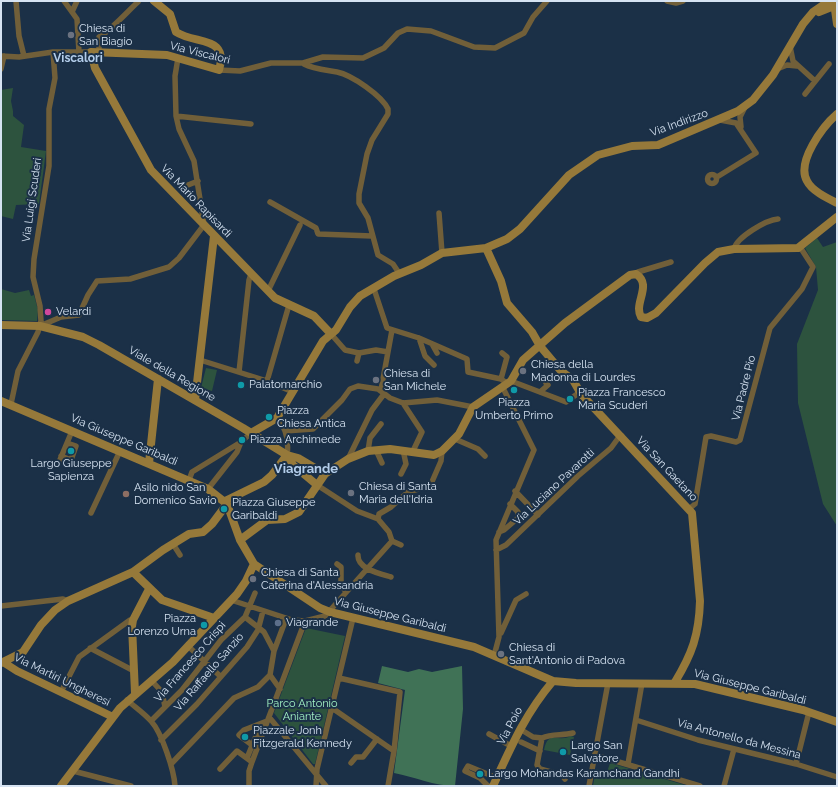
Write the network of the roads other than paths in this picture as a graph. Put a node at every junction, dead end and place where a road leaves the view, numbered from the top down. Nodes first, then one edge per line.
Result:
1 (16, 1) edge
2 (64, 1) edge
3 (77, 1) edge
4 (154, 1) edge
5 (547, 1) edge
6 (667, 1) edge
7 (683, 1) edge
8 (138, 2) edge
9 (831, 10) edge
10 (72, 12) junction
11 (790, 43) junction
12 (53, 52) junction
13 (79, 52) junction
14 (95, 53) junction
15 (2, 56) edge
16 (24, 56) junction
17 (178, 58) junction
18 (303, 63) junction
19 (830, 64) dead end
20 (797, 66) junction
21 (1, 69) edge
22 (778, 69) junction
23 (219, 70) junction
24 (815, 81) junction
25 (804, 94) dead end
26 (746, 106) junction
27 (837, 114) edge
28 (176, 116) junction
29 (720, 120) junction
30 (251, 124) dead end
31 (740, 128) junction
32 (716, 177) dead end
33 (198, 181) junction
34 (183, 187) dead end
35 (270, 202) dead end
36 (837, 204) edge
37 (439, 213) dead end
38 (837, 217) edge
39 (778, 219) dead end
40 (204, 225) junction
41 (300, 225) dead end
42 (214, 236) junction
43 (372, 236) junction
44 (800, 247) junction
45 (486, 248) junction
46 (734, 249) junction
47 (442, 253) junction
48 (671, 262) dead end
49 (400, 273) junction
50 (252, 274) junction
51 (636, 274) junction
52 (374, 289) junction
53 (268, 291) junction
54 (289, 305) junction
55 (1, 325) edge
56 (40, 326) junction
57 (392, 330) junction
58 (331, 334) junction
59 (419, 338) junction
60 (432, 344) junction
61 (540, 346) junction
62 (388, 352) junction
63 (359, 353) junction
64 (437, 353) dead end
65 (502, 353) dead end
66 (200, 360) junction
67 (357, 362) dead end
68 (434, 365) dead end
69 (239, 372) junction
70 (158, 379) junction
71 (267, 381) junction
72 (505, 383) junction
73 (546, 383) dead end
74 (293, 392) junction
75 (382, 392) junction
76 (540, 392) junction
77 (580, 392) junction
78 (195, 400) junction
79 (1, 401) edge
80 (403, 403) junction
81 (11, 404) junction
82 (473, 407) junction
83 (277, 418) junction
84 (381, 424) dead end
85 (72, 431) junction
86 (285, 431) junction
87 (251, 433) junction
88 (622, 436) junction
89 (455, 439) junction
90 (241, 442) junction
91 (67, 443) junction
92 (403, 450) junction
93 (120, 451) junction
94 (372, 451) junction
95 (413, 451) junction
96 (442, 451) junction
97 (287, 455) junction
98 (352, 455) junction
99 (485, 456) dead end
100 (149, 463) junction
101 (382, 463) dead end
102 (325, 474) junction
103 (401, 474) dead end
104 (189, 480) junction
105 (317, 486) junction
106 (208, 489) junction
107 (515, 491) junction
108 (226, 502) junction
109 (510, 504) junction
110 (689, 509) junction
111 (91, 513) dead end
112 (538, 515) junction
113 (378, 519) junction
114 (499, 532) junction
115 (240, 540) junction
116 (392, 541) junction
117 (173, 544) junction
118 (401, 546) dead end
119 (496, 550) junction
120 (180, 555) dead end
121 (358, 555) dead end
122 (254, 564) junction
123 (337, 564) dead end
124 (368, 569) junction
125 (133, 572) junction
126 (391, 577) dead end
127 (149, 589) junction
128 (346, 592) junction
129 (255, 593) dead end
130 (526, 594) dead end
131 (231, 600) junction
132 (68, 602) junction
133 (1, 606) edge
134 (250, 607) junction
135 (263, 612) junction
136 (330, 612) junction
137 (245, 617) junction
138 (214, 618) junction
139 (353, 618) junction
140 (286, 619) junction
141 (133, 620) junction
142 (305, 621) junction
143 (258, 627) junction
144 (499, 637) junction
145 (188, 646) junction
146 (90, 648) junction
147 (274, 651) junction
148 (494, 656) junction
149 (204, 661) junction
150 (2, 662) edge
151 (134, 671) junction
152 (270, 675) junction
153 (220, 676) junction
154 (543, 676) junction
155 (339, 678) junction
156 (151, 680) junction
157 (553, 681) junction
158 (675, 682) junction
159 (570, 683) junction
160 (608, 683) junction
161 (642, 683) junction
162 (280, 689) junction
163 (61, 692) junction
164 (135, 693) junction
165 (127, 700) junction
166 (535, 702) junction
167 (165, 707) junction
168 (332, 708) junction
169 (809, 712) junction
170 (113, 718) junction
171 (268, 719) junction
172 (636, 720) junction
173 (151, 721) junction
174 (837, 722) edge
175 (260, 726) junction
176 (520, 730) junction
177 (573, 733) dead end
178 (489, 734) dead end
179 (542, 738) junction
180 (377, 739) junction
181 (161, 740) junction
182 (521, 742) dead end
183 (252, 745) junction
184 (511, 746) junction
185 (734, 749) junction
186 (394, 750) junction
187 (540, 751) junction
188 (595, 755) junction
189 (249, 760) junction
190 (351, 763) dead end
191 (171, 764) junction
192 (628, 764) junction
193 (796, 764) junction
194 (220, 769) dead end
195 (73, 771) junction
196 (483, 772) junction
197 (317, 774) junction
198 (837, 777) edge
199 (480, 778) junction
200 (565, 779) dead end
201 (495, 782) edge
202 (62, 786) edge
203 (129, 786) edge
204 (175, 786) edge
205 (249, 786) edge
206 (316, 786) edge
207 (326, 786) edge
208 (388, 786) edge
209 (488, 786) edge
210 (589, 786) edge
211 (700, 786) edge
212 (724, 786) edge

1 - 16 street
2 - 10 street
3 - 10 street
4 - 23 street
5 - 18 street, Via Viscalori
6 - 7 street
8 - 14 street
9 - 11 street, Via Indirizzo
10 - 13 street
11 - 20 street
11 - 22 street, Via Indirizzo
12 - 13 street
12 - 16 street
12 - 56 street, Via Luigi Scuderi
13 - 14 street
14 - 17 street, Via Viscalori
14 - 40 street, Via Mario Rapisardi
15 - 16 street
15 - 21 street
17 - 23 street, Via Viscalori
17 - 28 street
18 - 23 street, Via Viscalori
18 - 43 street
19 - 24 street
20 - 22 street
20 - 24 street
22 - 26 street, Via Indirizzo
24 - 25 street
26 - 29 street, Via Indirizzo
26 - 31 street
27 - 36 street
28 - 30 street
28 - 33 street
29 - 31 street
29 - 45 street, Via Indirizzo
31 - 32 street
33 - 34 street
33 - 40 street
35 - 43 street
37 - 47 street
38 - 44 street
39 - 46 street
40 - 42 street, Via Mario Rapisardi
40 - 56 street
41 - 53 street
42 - 50 street, Via Mario Rapisardi
42 - 66 street
43 - 49 street
44 - 46 street
44 - 110 street, Via Padre Pio
45 - 47 street, Via Indirizzo
45 - 61 street, Via San Gaetano
46 - 51 street
47 - 49 street, Via Indirizzo
48 - 51 street
49 - 52 street, Via Indirizzo
50 - 53 street, Via Mario Rapisardi
50 - 69 street
51 - 61 street
52 - 57 street
52 - 58 street, Via Indirizzo
53 - 54 street, Via Mario Rapisardi
54 - 58 street, Via Mario Rapisardi
54 - 71 street
55 - 56 street, Viale della Regione
56 - 70 street, Viale della Regione
56 - 81 street
57 - 59 street
57 - 62 street
58 - 63 street
58 - 74 street, Via Indirizzo
59 - 60 street
59 - 68 street
60 - 64 street
60 - 72 street
61 - 72 street
61 - 77 street, Via San Gaetano
62 - 63 street
62 - 75 street
63 - 67 street
65 - 72 street
66 - 69 street
66 - 78 street
69 - 71 street
70 - 78 street, Viale della Regione
70 - 100 street
71 - 74 street
72 - 76 street
72 - 82 street
72 - 107 street
73 - 76 street
74 - 83 street, Via Indirizzo
75 - 80 street
75 - 86 street
75 - 98 street
76 - 77 street
77 - 88 street, Via San Gaetano
78 - 87 street, Viale della Regione
79 - 81 street, Via Giuseppe Garibaldi
80 - 82 street
80 - 95 street
81 - 85 street, Via Giuseppe Garibaldi
82 - 89 street
83 - 86 street
83 - 87 street
84 - 94 street
85 - 91 street
85 - 93 street, Via Giuseppe Garibaldi
86 - 97 street
87 - 90 street
87 - 97 street, Viale della Regione
88 - 110 street, Via San Gaetano
88 - 112 street, Via Luciano Pavarotti
89 - 96 street
89 - 99 street
90 - 104 street
90 - 106 street
91 - 91 street
92 - 94 street
92 - 95 street
92 - 103 street
93 - 100 street, Via Giuseppe Garibaldi
93 - 111 street
94 - 98 street
94 - 101 street
95 - 96 street
96 - 113 street
97 - 102 street
97 - 105 street
97 - 108 street
98 - 102 street
100 - 104 street, Via Giuseppe Garibaldi
102 - 105 street
104 - 106 street, Via Giuseppe Garibaldi
105 - 113 street
105 - 115 street
106 - 108 street, Via Giuseppe Garibaldi
107 - 109 street
107 - 112 street
108 - 115 street, Via Giuseppe Garibaldi
108 - 117 street
109 - 114 street
109 - 114 street
110 - 158 street, Via San Gaetano
112 - 119 street, Via Luciano Pavarotti
113 - 116 street
114 - 119 street
115 - 122 street, Via Giuseppe Garibaldi
116 - 118 street
116 - 124 street
117 - 120 street
117 - 125 street
119 - 144 street
121 - 124 street
122 - 131 street
122 - 136 street, Via Giuseppe Garibaldi
123 - 128 street
124 - 126 street
124 - 128 street
125 - 127 street
125 - 132 street
127 - 138 street
127 - 141 street
128 - 136 street
129 - 134 street, Via Francesco Crispi
130 - 144 street
131 - 134 street
131 - 138 street
132 - 133 street
132 - 150 street
134 - 135 street
134 - 137 street, Via Francesco Crispi
135 - 140 street
135 - 143 street, Via Raffaello Sanzio
136 - 139 street, Via Giuseppe Garibaldi
136 - 142 street
137 - 143 street
137 - 149 street, Via Francesco Crispi
138 - 145 street
139 - 148 street, Via Giuseppe Garibaldi
139 - 155 street
140 - 142 street
140 - 147 street
141 - 146 street
141 - 151 street
142 - 162 street
143 - 147 street
143 - 153 street, Via Raffaello Sanzio
144 - 148 street
145 - 149 street
145 - 156 street
146 - 151 street
146 - 163 street
147 - 152 street
148 - 154 street, Via Giuseppe Garibaldi
149 - 153 street
149 - 167 street, Via Francesco Crispi
150 - 163 street, Via Martiri Ungheresi
151 - 164 street
152 - 162 street
152 - 191 street
153 - 181 street, Via Raffaello Sanzio
154 - 157 street, Via Giuseppe Garibaldi
154 - 166 street
155 - 168 street
155 - 186 street
156 - 164 street
156 - 167 street
157 - 159 street, Via Giuseppe Garibaldi
157 - 166 street, Via Poio
158 - 161 street, Via Giuseppe Garibaldi
158 - 169 street, Via Giuseppe Garibaldi
159 - 160 street, Via Giuseppe Garibaldi
159 - 166 street
160 - 161 street, Via Giuseppe Garibaldi
160 - 188 street
161 - 172 street
162 - 171 street
163 - 170 street, Via Martiri Ungheresi
164 - 165 street
165 - 170 street
165 - 173 street
166 - 176 street, Via Poio
167 - 173 street, Via Francesco Crispi
168 - 180 street
168 - 197 street
169 - 174 street, Via Giuseppe Garibaldi
169 - 193 street
170 - 195 street
171 - 175 street
171 - 189 street
171 - 197 street
172 - 185 street, Via Antonello da Messina
172 - 192 street
173 - 181 street
175 - 183 street
175 - 183 street
176 - 179 street
176 - 184 street, Via Poio
177 - 179 street
178 - 184 street
179 - 187 street
180 - 186 street
180 - 190 street
181 - 191 street
182 - 187 street
183 - 189 street
184 - 201 street, Via Poio
185 - 193 street, Via Antonello da Messina
185 - 212 street
186 - 208 street
187 - 200 street
188 - 192 street
188 - 210 street
189 - 194 street
189 - 205 street
191 - 204 street
192 - 211 street
193 - 198 street, Via Antonello da Messina
195 - 202 street
195 - 203 street
196 - 199 street
196 - 199 street
196 - 201 street
197 - 206 street
197 - 207 street
199 - 209 street

